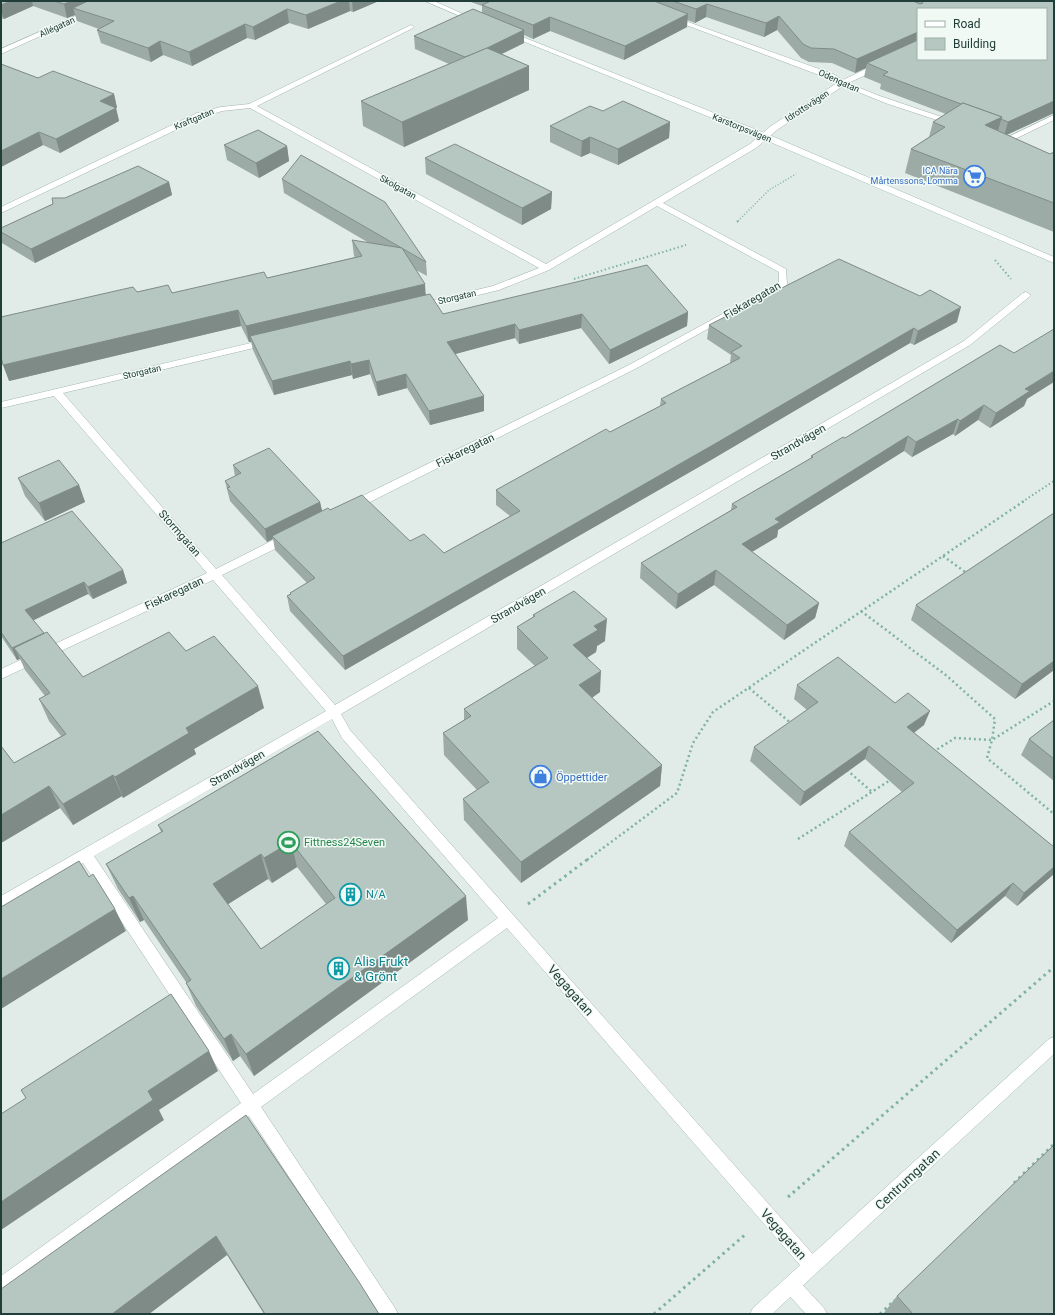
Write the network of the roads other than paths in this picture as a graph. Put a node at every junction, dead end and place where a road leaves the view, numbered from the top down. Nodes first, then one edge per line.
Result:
1 (114, 1) edge
2 (428, 1) edge
3 (661, 14) edge
4 (486, 25) edge
5 (411, 27) dead end
6 (501, 31) edge
7 (1, 52) edge
8 (890, 61) edge
9 (842, 83) junction
10 (251, 106) junction
11 (1054, 117) edge
12 (961, 125) edge
13 (764, 136) junction
14 (1017, 145) edge
15 (657, 203) junction
16 (1, 210) edge
17 (1054, 260) edge
18 (546, 268) junction
19 (1026, 295) road end
20 (412, 308) edge
21 (274, 340) edge
22 (56, 392) junction
23 (1, 405) edge
24 (342, 511) edge
25 (300, 532) edge
26 (215, 574) junction
27 (1, 674) edge
28 (334, 712) junction
29 (86, 855) junction
30 (1, 903) edge
31 (508, 918) junction
32 (1054, 1044) edge
33 (252, 1105) junction
34 (812, 1266) junction
35 (791, 1285) junction
36 (1, 1286) edge
37 (390, 1314) edge
38 (759, 1314) edge
39 (818, 1314) edge

1 - 7 street, Allégatan
2 - 4 street
3 - 9 street, Odengatan
5 - 10 street, Kraftgatan
6 - 13 street, Karstorpsvägen
8 - 9 street, Idrottsvägen
9 - 12 street, Odengatan
9 - 13 street, Idrottsvägen
10 - 16 street, Kraftgatan
10 - 18 street, Skolgatan
11 - 14 street
13 - 15 street, Storgatan
13 - 17 street, Karstorpsvägen
15 - 18 street, Storgatan
15 - 24 street, Fiskaregatan
18 - 20 street, Storgatan
19 - 28 street, Strandvägen
21 - 22 street, Storgatan
22 - 23 street, Storgatan
22 - 26 street, Stormgatan
25 - 26 street, Fiskaregatan
26 - 27 street, Fiskaregatan
26 - 28 street, Stormgatan
28 - 29 street, Strandvägen
28 - 31 street, Vegagatan
29 - 30 street, Strandvägen
29 - 33 street
31 - 33 street
31 - 34 street, Vegagatan
32 - 34 street, Centrumgatan
33 - 36 street
33 - 37 street
34 - 35 street, Centrumgatan
35 - 38 street, Centrumgatan
35 - 39 street

